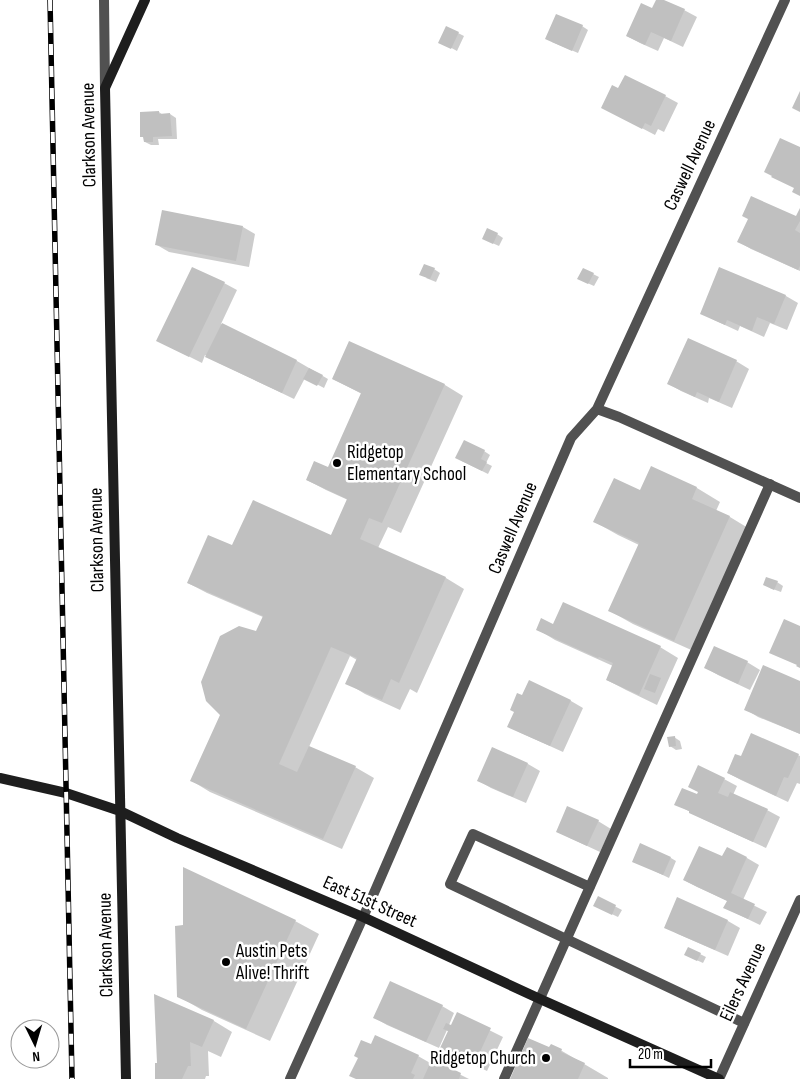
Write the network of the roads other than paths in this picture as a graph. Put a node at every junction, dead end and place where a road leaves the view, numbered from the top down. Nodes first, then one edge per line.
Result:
1 (104, 0) edge
2 (145, 0) edge
3 (785, 0) edge
4 (106, 88) junction
5 (597, 409) junction
6 (770, 484) junction
7 (800, 498) edge
8 (0, 778) edge
9 (120, 811) junction
10 (590, 887) junction
11 (800, 900) edge
12 (363, 917) junction
13 (567, 939) junction
14 (540, 999) junction
15 (744, 1023) junction
16 (126, 1079) edge
17 (290, 1079) edge
18 (504, 1079) edge
19 (719, 1079) edge

1 - 4 street, Clarkson Avenue
2 - 4 street
3 - 5 street, Caswell Avenue
4 - 9 street, Clarkson Avenue
5 - 6 street
5 - 12 street, Caswell Avenue
6 - 7 street
6 - 10 street
8 - 9 street, East 51st Street
9 - 12 street, East 51st Street
9 - 16 street, Clarkson Avenue
10 - 13 street
10 - 13 street
11 - 15 street, Eilers Avenue
12 - 14 street, East 51st Street
12 - 17 street, Caswell Avenue
13 - 14 street
13 - 15 street
14 - 18 street
14 - 19 street, East 51st Street
15 - 19 street, Eilers Avenue

